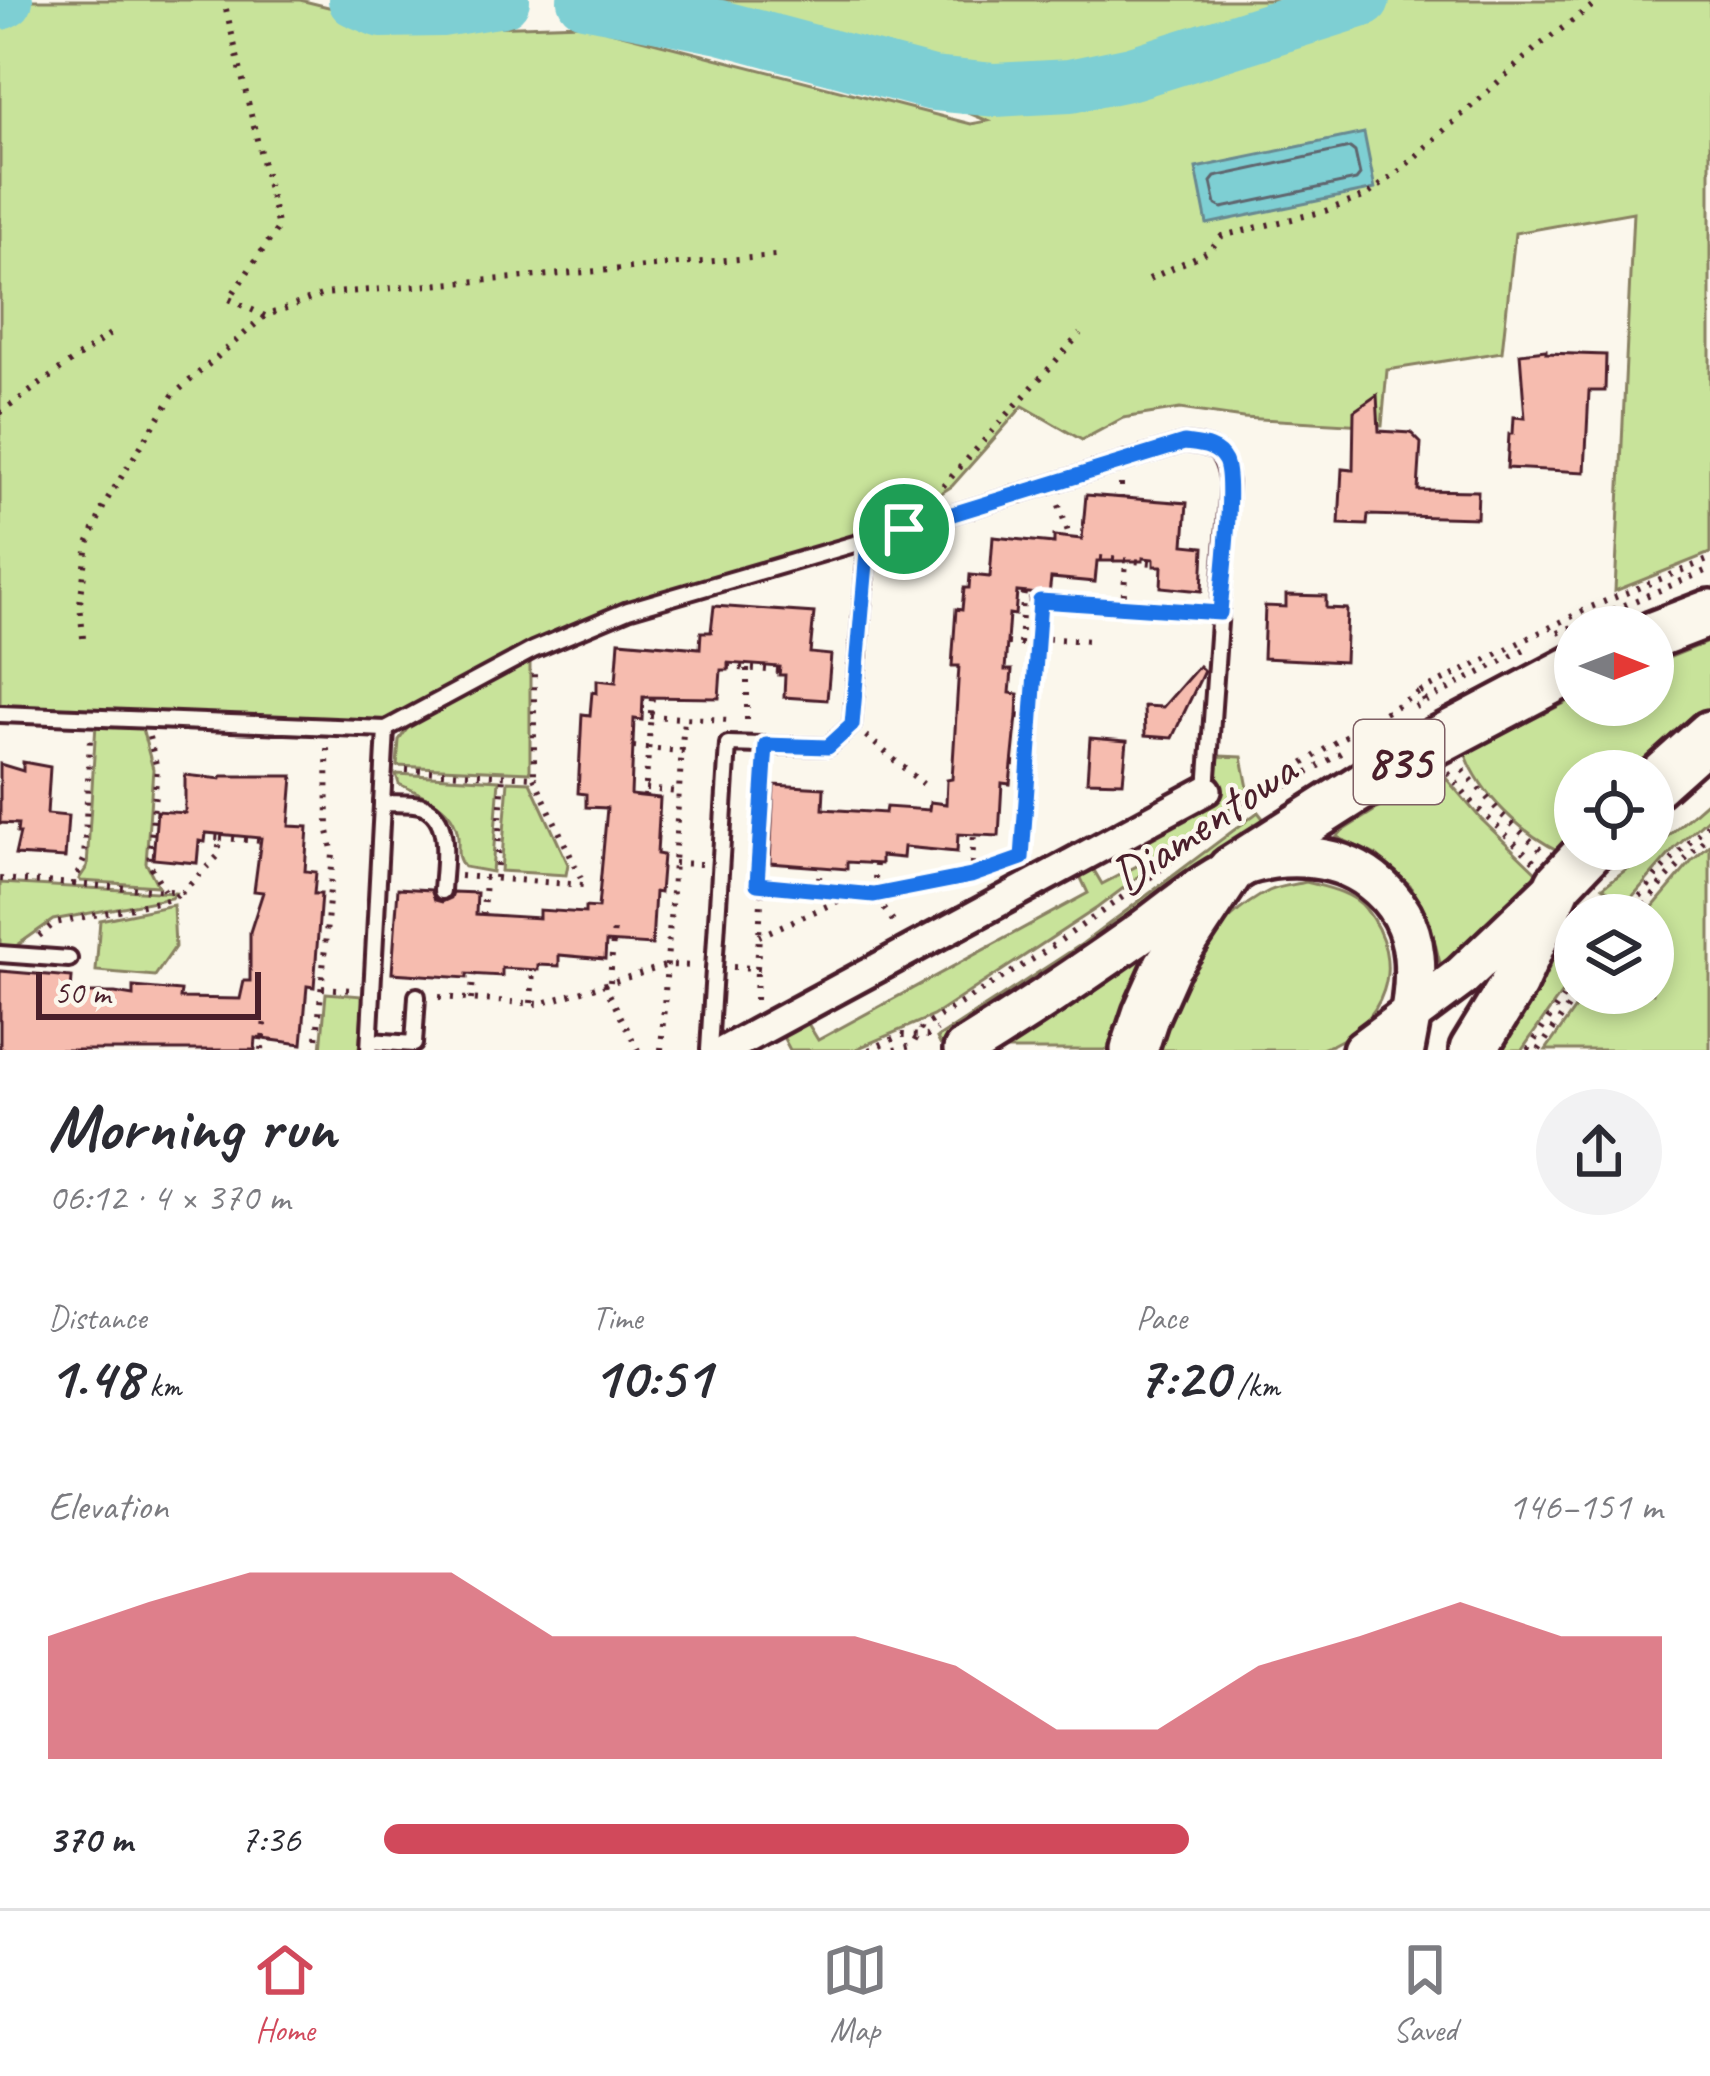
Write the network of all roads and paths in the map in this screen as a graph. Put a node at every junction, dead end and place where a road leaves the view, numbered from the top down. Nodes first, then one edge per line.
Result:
1 (1600, 0) edge
2 (226, 9) dead end
3 (775, 256) dead end
4 (1149, 279) dead end
5 (265, 316) junction
6 (110, 334) dead end
7 (1080, 334) dead end
8 (0, 413) edge
9 (1052, 484) junction
10 (904, 529) junction
11 (1070, 538) dead end
12 (868, 540) junction
13 (1100, 558) dead end
14 (1710, 559) edge
15 (1126, 560) junction
16 (1154, 563) dead end
17 (1040, 601) junction
18 (1123, 608) junction
19 (1220, 613) junction
20 (1710, 613) edge
21 (1674, 627) edge
22 (83, 638) dead end
23 (1091, 641) dead end
24 (1036, 642) junction
25 (1007, 643) dead end
26 (1020, 644) junction
27 (534, 667) dead end
28 (728, 667) dead end
29 (747, 669) junction
30 (780, 671) dead end
31 (1554, 679) edge
32 (1420, 692) junction
33 (652, 697) dead end
34 (1425, 701) dead end
35 (0, 714) edge
36 (650, 716) junction
37 (1017, 716) dead end
38 (1033, 717) junction
39 (684, 718) dead end
40 (747, 720) dead end
41 (386, 729) junction
42 (1710, 734) edge
43 (89, 744) dead end
44 (766, 745) junction
45 (633, 747) dead end
46 (649, 748) junction
47 (691, 752) dead end
48 (1456, 759) dead end
49 (1012, 763) dead end
50 (1029, 764) junction
51 (1674, 766) edge
52 (326, 767) dead end
53 (1443, 767) dead end
54 (157, 768) dead end
55 (418, 771) dead end
56 (503, 776) junction
57 (534, 777) junction
58 (1207, 790) joint
59 (679, 792) dead end
60 (382, 803) junction
61 (1710, 822) edge
62 (974, 834) dead end
63 (1710, 835) edge
64 (205, 837) dead end
65 (220, 838) junction
66 (260, 841) dead end
67 (876, 864) dead end
68 (820, 867) dead end
69 (1231, 870) junction
70 (1569, 871) edge
71 (971, 876) junction
72 (485, 878) junction
73 (496, 878) junction
74 (661, 878) dead end
75 (0, 879) edge
76 (673, 879) dead end
77 (442, 883) joint
78 (73, 884) junction
79 (762, 886) junction
80 (164, 890) junction
81 (818, 891) junction
82 (182, 892) junction
83 (854, 894) junction
84 (1597, 894) edge
85 (1641, 894) edge
86 (1654, 894) edge
87 (874, 895) junction
88 (887, 914) dead end
89 (483, 915) dead end
90 (614, 926) dead end
91 (759, 936) junction
92 (6, 954) edge
93 (69, 959) dead end
94 (714, 967) junction
95 (757, 968) junction
96 (474, 970) dead end
97 (533, 970) dead end
98 (607, 983) junction
99 (417, 996) joint
100 (471, 1000) junction
101 (531, 1004) junction
102 (755, 1011) dead end
103 (1554, 1011) edge
104 (1564, 1014) edge
105 (265, 1018) dead end
106 (1407, 1034) edge
107 (369, 1046) edge
108 (262, 1050) edge
109 (316, 1050) edge
110 (638, 1050) edge
111 (709, 1050) edge
112 (725, 1050) edge
113 (894, 1050) edge
114 (964, 1050) edge
115 (1134, 1050) edge
116 (1363, 1050) edge
117 (1473, 1050) edge
118 (1528, 1050) edge
119 (1539, 1050) edge

1 - 4 path
2 - 5 path
3 - 5 path
5 - 22 path
6 - 8 path
7 - 10 path
9 - 10 lane
9 - 11 path
9 - 19 lane
10 - 12 lane
12 - 41 lane
12 - 44 lane
13 - 15 path
14 - 32 path
15 - 16 path
15 - 18 path
17 - 18 path
17 - 24 path
17 - 26 path
18 - 19 path
19 - 58 lane
20 - 21 main road
23 - 24 path
24 - 26 path
24 - 38 path
25 - 26 path
27 - 57 path
28 - 29 path
29 - 30 path
29 - 40 path
31 - 69 main road, Diamentowa / 835
32 - 34 path
32 - 113 path
33 - 36 path
35 - 41 lane
36 - 39 path
36 - 46 path
37 - 38 path
38 - 50 path
41 - 60 lane
42 - 51 main road
43 - 78 path
44 - 79 path
44 - 94 lane
45 - 46 path
46 - 47 path
46 - 59 path
48 - 70 path
49 - 50 path
50 - 71 path
52 - 109 path
53 - 70 path
54 - 80 path
55 - 56 path
56 - 57 path
56 - 73 path
57 - 73 path
58 - 112 street
60 - 77 lane
60 - 107 lane
61 - 85 path
62 - 71 path
63 - 86 path
64 - 65 path
65 - 66 path
65 - 82 path
67 - 87 path
68 - 81 path
69 - 106 street
69 - 114 street, Diamentowa
69 - 115 main road, 835
70 - 84 path
70 - 106 street
70 - 117 main road
71 - 87 path
72 - 73 path
72 - 77 path
72 - 89 path
74 - 76 path
75 - 78 path
78 - 80 path
79 - 81 path
79 - 91 path
80 - 82 path
81 - 83 path
82 - 92 path
83 - 87 path
83 - 91 path
87 - 88 path
90 - 98 path
91 - 95 path
92 - 93 lane
94 - 95 path
94 - 98 path
94 - 111 lane
95 - 102 path
96 - 100 path
97 - 101 path
98 - 101 path
98 - 110 path
99 - 100 path
99 - 107 lane
100 - 101 path
103 - 118 path
104 - 119 path
105 - 108 path
106 - 116 street

